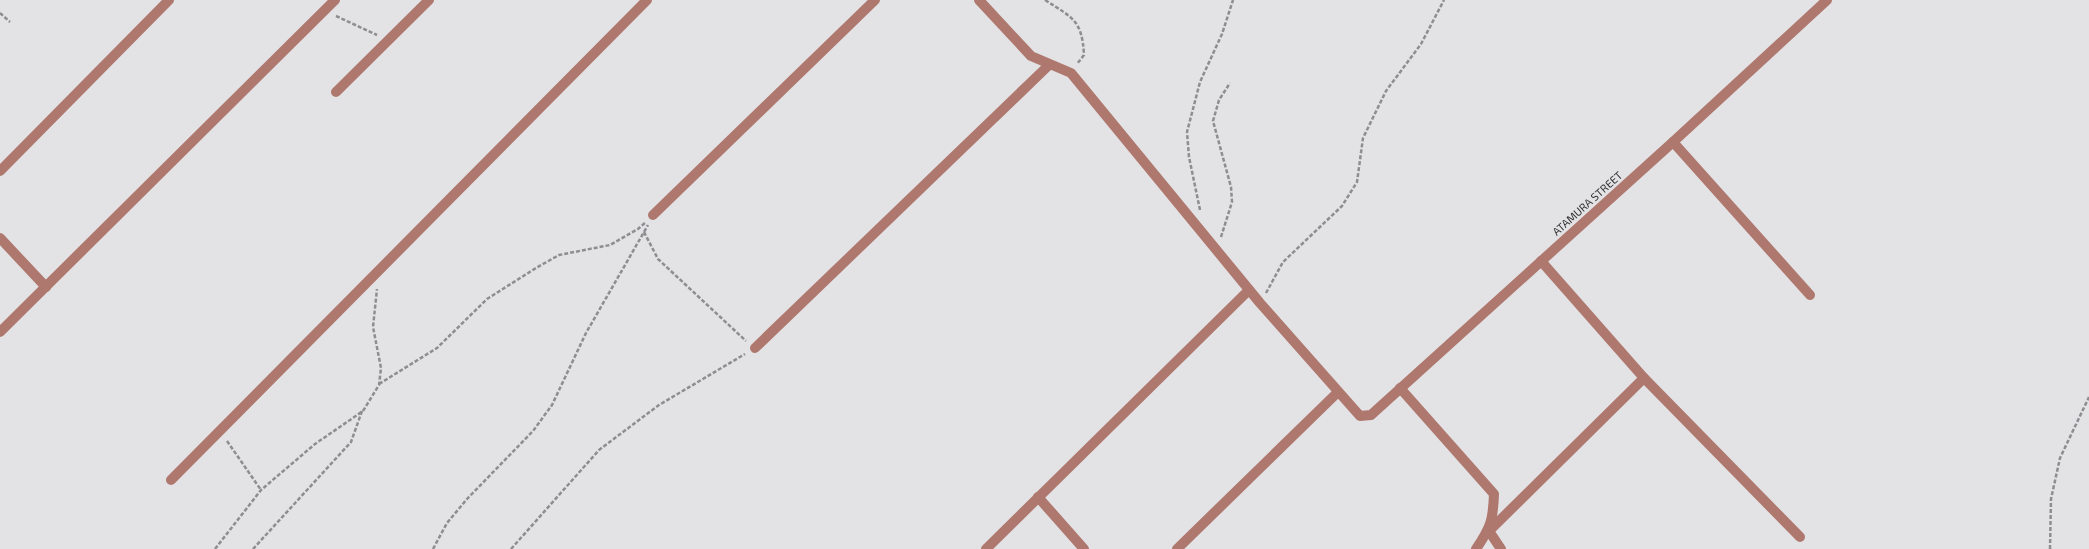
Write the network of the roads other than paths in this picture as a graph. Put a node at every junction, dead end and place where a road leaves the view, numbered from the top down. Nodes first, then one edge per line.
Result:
1 (169, 0) edge
2 (335, 0) edge
3 (429, 0) edge
4 (647, 0) edge
5 (875, 0) edge
6 (979, 0) edge
7 (1827, 0) edge
8 (1049, 65) junction
9 (336, 92) dead end
10 (1673, 142) junction
11 (0, 171) edge
12 (653, 216) road end
13 (0, 238) edge
14 (1541, 261) junction
15 (46, 287) junction
16 (1249, 290) junction
17 (1810, 295) dead end
18 (0, 332) edge
19 (755, 348) road end
20 (1644, 378) junction
21 (1400, 388) junction
22 (1338, 392) junction
23 (171, 480) dead end
24 (1038, 497) junction
25 (1489, 531) junction
26 (1800, 537) dead end
27 (986, 549) edge
28 (1084, 549) edge
29 (1177, 549) edge
30 (1476, 549) edge
31 (1501, 549) edge

1 - 11 street
2 - 15 street
3 - 9 street
4 - 23 street
5 - 12 street
6 - 8 street
7 - 10 street, ATAMURA STREET
8 - 16 street
8 - 19 street
10 - 14 street, ATAMURA STREET
10 - 17 street
13 - 15 street
14 - 20 street
14 - 21 street, ATAMURA STREET
15 - 18 street
16 - 22 street
16 - 24 street
20 - 25 street
20 - 26 street
21 - 22 street, ATAMURA STREET
21 - 25 street
22 - 29 street
24 - 27 street
24 - 28 street
25 - 30 street
25 - 31 street

